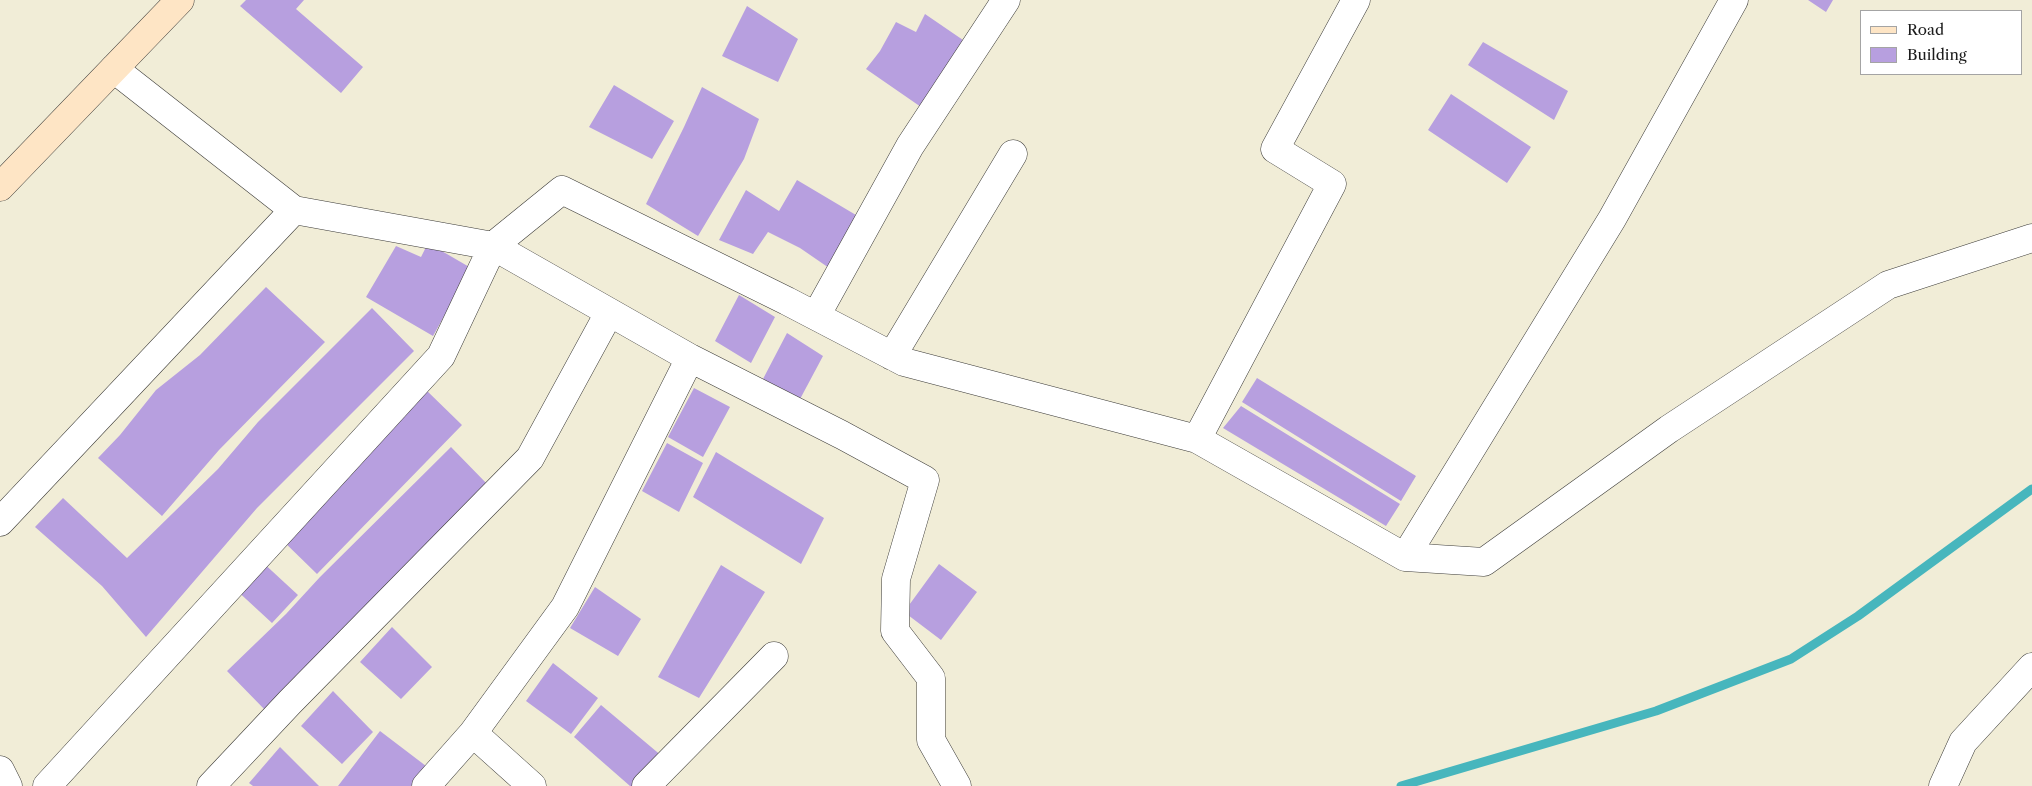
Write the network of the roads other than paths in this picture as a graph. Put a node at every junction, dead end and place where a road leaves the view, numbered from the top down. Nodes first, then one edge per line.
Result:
1 (180, 0) edge
2 (1006, 0) edge
3 (1356, 0) edge
4 (1734, 0) edge
5 (114, 69) junction
6 (1013, 154) dead end
7 (0, 187) edge
8 (294, 210) junction
9 (2032, 238) edge
10 (493, 246) junction
11 (609, 313) junction
12 (816, 316) junction
13 (892, 356) junction
14 (690, 358) junction
15 (1197, 439) junction
16 (0, 522) edge
17 (1406, 558) junction
18 (774, 656) dead end
19 (2032, 667) edge
20 (473, 733) junction
21 (0, 770) edge
22 (8, 786) edge
23 (47, 786) edge
24 (211, 786) edge
25 (426, 786) edge
26 (532, 786) edge
27 (646, 786) edge
28 (957, 786) edge
29 (1943, 786) edge

1 - 5 street
2 - 12 street
3 - 15 street
4 - 17 street
5 - 7 street
5 - 8 street
6 - 13 street
8 - 10 street
8 - 16 street
9 - 17 street
10 - 11 street
10 - 12 street
10 - 23 street
11 - 14 street
11 - 24 street
12 - 13 street
13 - 15 street
14 - 20 street
14 - 28 street
15 - 17 street
18 - 27 street
19 - 29 street
20 - 25 street
20 - 26 street
21 - 22 street

